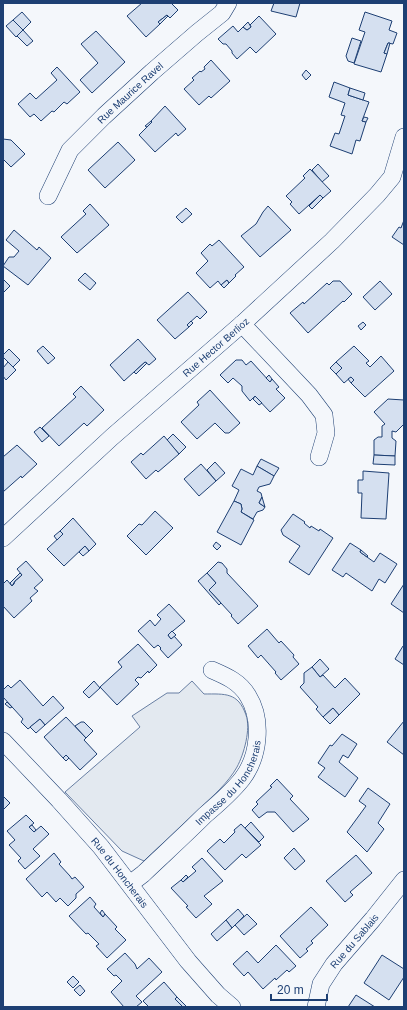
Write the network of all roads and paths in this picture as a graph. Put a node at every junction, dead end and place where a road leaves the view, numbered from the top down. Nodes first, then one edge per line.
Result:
1 (228, 3) edge
2 (404, 138) edge
3 (48, 196) dead end
4 (242, 324) junction
5 (319, 457) dead end
6 (3, 538) edge
7 (212, 670) dead end
8 (3, 740) edge
9 (404, 880) edge
10 (130, 884) junction
11 (232, 1007) edge
12 (316, 1007) edge

1 - 3 street, Rue Maurice Ravel
2 - 4 street, Rue Hector Berlioz
4 - 5 street
4 - 6 street, Rue Hector Berlioz
7 - 10 street, Impasse du Honcherais
8 - 10 street, Rue du Honcherais
9 - 12 street, Rue du Sablais
10 - 11 street, Rue du Honcherais

